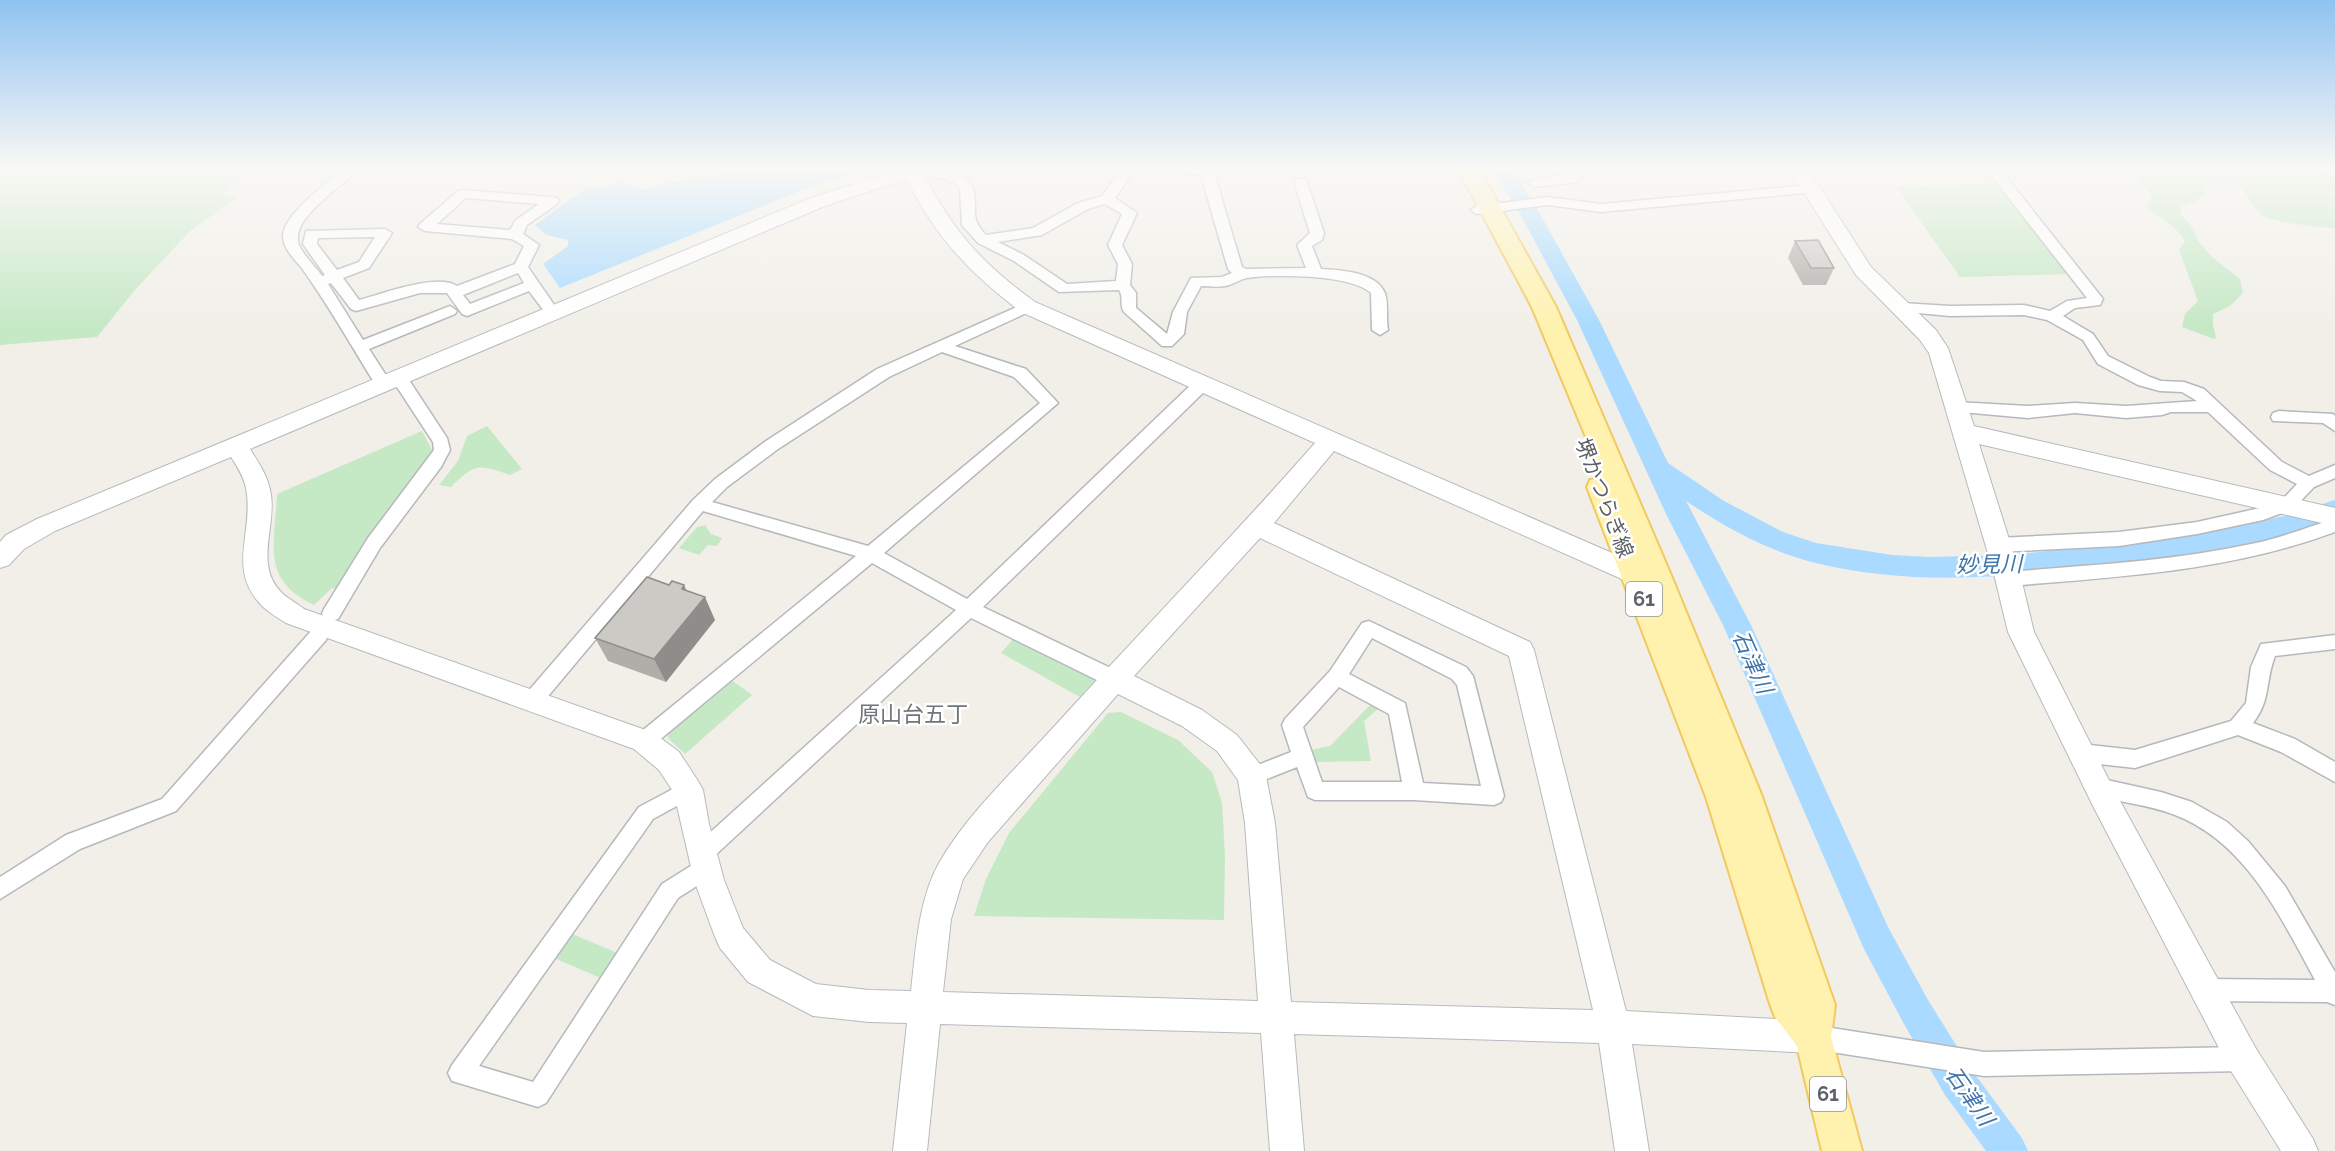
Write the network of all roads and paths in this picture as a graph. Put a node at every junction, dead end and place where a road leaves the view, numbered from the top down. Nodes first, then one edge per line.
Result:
1 (294, 223) edge
2 (430, 223) edge
3 (521, 223) edge
4 (768, 223) edge
5 (939, 223) edge
6 (969, 223) edge
7 (1053, 223) edge
8 (1128, 223) edge
9 (1222, 223) edge
10 (1315, 223) edge
11 (1498, 223) edge
12 (1832, 223) edge
13 (2036, 223) edge
14 (514, 235) junction
15 (983, 240) junction
16 (521, 267) junction
17 (1315, 273) junction
18 (1243, 274) junction
19 (326, 279) junction
20 (532, 285) junction
21 (1123, 285) junction
22 (454, 293) junction
23 (1028, 307) junction
24 (1902, 308) junction
25 (450, 311) dead end
26 (552, 312) junction
27 (2052, 316) junction
28 (1380, 330) dead end
29 (360, 347) junction
30 (942, 347) junction
31 (393, 384) junction
32 (1201, 385) junction
33 (2212, 406) junction
34 (1956, 407) junction
35 (2279, 417) dead end
36 (2335, 425) edge
37 (1963, 432) junction
38 (1330, 441) junction
39 (236, 446) junction
40 (2335, 471) edge
41 (2308, 483) junction
42 (699, 504) junction
43 (2290, 506) junction
44 (2335, 517) edge
45 (2335, 525) edge
46 (1257, 526) junction
47 (871, 554) junction
48 (0, 558) edge
49 (2003, 562) junction
50 (1645, 573) junction
51 (969, 609) junction
52 (331, 614) dead end
53 (319, 635) dead end
54 (2335, 642) edge
55 (1337, 678) junction
56 (1114, 679) junction
57 (532, 701) junction
58 (2238, 728) junction
59 (644, 741) junction
60 (2081, 753) junction
61 (1303, 756) junction
62 (2335, 773) edge
63 (1252, 776) junction
64 (2098, 787) junction
65 (688, 790) junction
66 (1414, 791) junction
67 (704, 861) junction
68 (0, 889) edge
69 (2206, 990) junction
70 (2334, 992) edge
71 (925, 1007) junction
72 (1277, 1018) junction
73 (1613, 1027) junction
74 (1813, 1037) junction
75 (2243, 1059) junction
76 (910, 1151) edge
77 (1287, 1151) edge
78 (1632, 1151) edge
79 (1842, 1151) edge
80 (2301, 1151) edge

1 - 19 street
2 - 14 street
3 - 14 street
4 - 26 street
5 - 23 street
6 - 15 street
7 - 15 street
8 - 21 street
9 - 18 street
10 - 17 street
11 - 50 main road, 堺かつらぎ線 / 61
12 - 24 street
13 - 27 street
14 - 16 street
15 - 21 street
16 - 20 street
16 - 22 street
17 - 18 street
17 - 28 street
18 - 21 street
19 - 19 street
19 - 22 street
19 - 29 street
20 - 22 street
20 - 26 street
23 - 30 street
23 - 32 street
24 - 27 street
24 - 34 street
25 - 29 street
26 - 31 street
27 - 33 street
29 - 31 street
30 - 42 street
30 - 47 street
31 - 39 street
31 - 52 street
32 - 38 street
32 - 51 street
33 - 34 street
33 - 41 street
34 - 37 street
35 - 36 street
37 - 43 street
37 - 49 street
38 - 46 street
38 - 50 street
39 - 48 street
39 - 57 street
40 - 41 street
41 - 43 street
42 - 47 street
42 - 57 street
43 - 44 street
43 - 49 street
45 - 49 street
46 - 56 street
46 - 73 street
47 - 51 street
47 - 59 street
49 - 60 street
50 - 74 main road, 堺かつらぎ線 / 61
51 - 56 street
51 - 67 street
53 - 68 street
54 - 58 street
55 - 61 street
55 - 66 street
55 - 66 street
56 - 63 street
56 - 71 street
57 - 59 street
58 - 60 street
58 - 62 street
59 - 65 street
60 - 64 street
61 - 63 street
61 - 66 street
63 - 72 street
64 - 69 street
64 - 70 street
65 - 67 street
65 - 67 street
67 - 71 street
69 - 70 street
69 - 75 street
71 - 72 street
71 - 76 street
72 - 73 street
72 - 77 street
73 - 74 street
73 - 78 street
74 - 75 street
74 - 79 main road, 堺かつらぎ線 / 61
75 - 80 street

